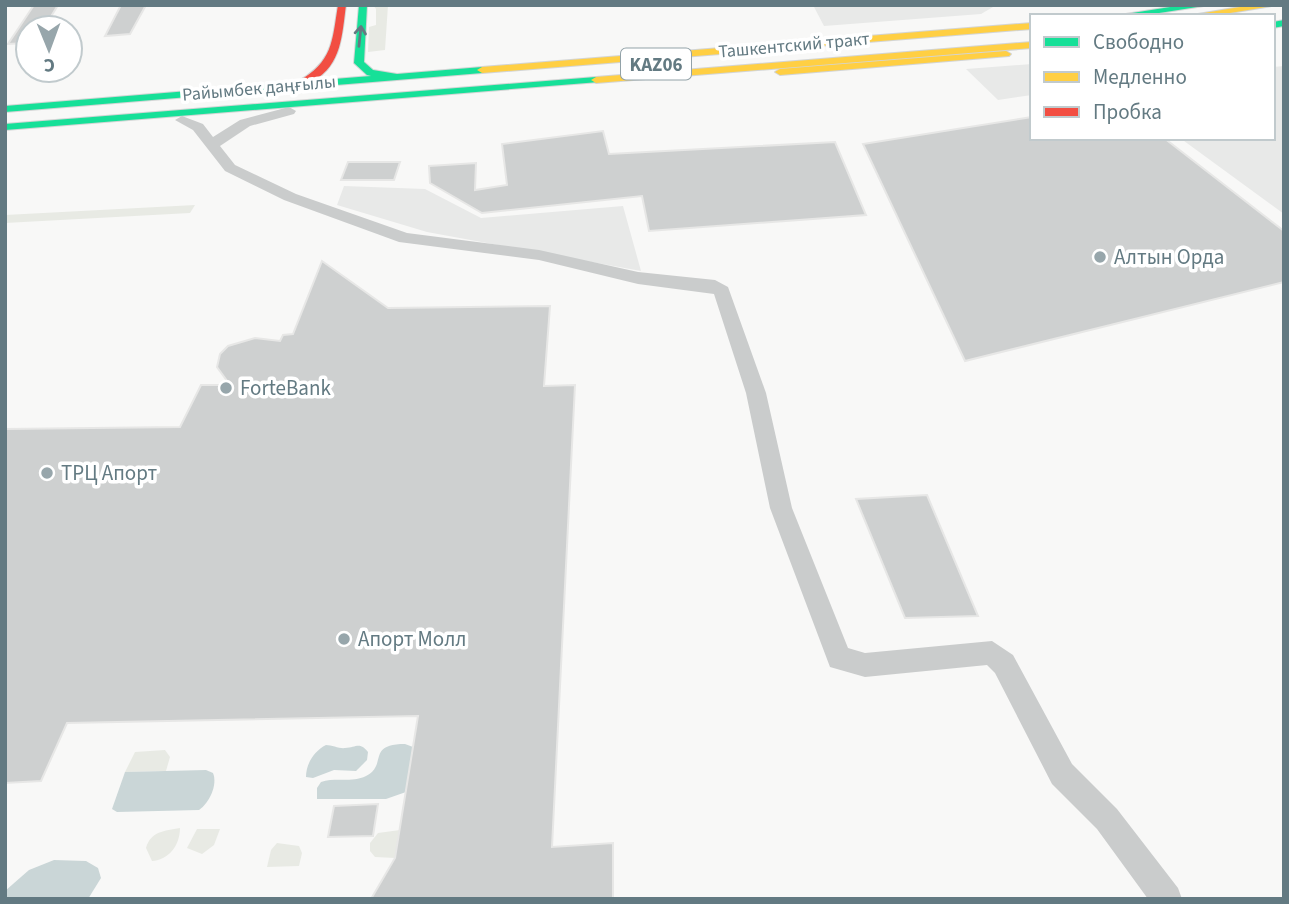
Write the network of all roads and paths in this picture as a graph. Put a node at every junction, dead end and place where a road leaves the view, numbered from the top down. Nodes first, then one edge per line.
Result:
1 (342, 5) edge
2 (363, 5) edge
3 (1206, 5) edge
4 (1273, 5) edge
5 (1133, 14) edge
6 (1205, 14) edge
7 (1030, 26) edge
8 (1030, 33) edge
9 (1030, 45) edge
10 (1030, 51) edge
11 (407, 77) junction
12 (295, 86) junction
13 (516, 87) joint
14 (5, 109) edge
15 (289, 111) junction
16 (5, 115) edge
17 (181, 120) junction
18 (5, 127) edge
19 (5, 134) edge
20 (211, 145) junction
21 (1167, 899) edge

1 - 12 main road
11 -> 2 main road
3 - 5 main road
4 - 6 main road
7 - 11 main road
8 - 16 main road, Райымбек даңғылы / KАZ06
9 - 13 main road, Ташкентский тракт / KАZ06
10 - 15 main road
11 - 12 main road
12 - 14 main road
13 - 18 main road, Райымбек даңғылы / KАZ06
15 - 17 main road
15 - 20 street
17 - 19 main road
17 - 20 street
20 - 21 street

